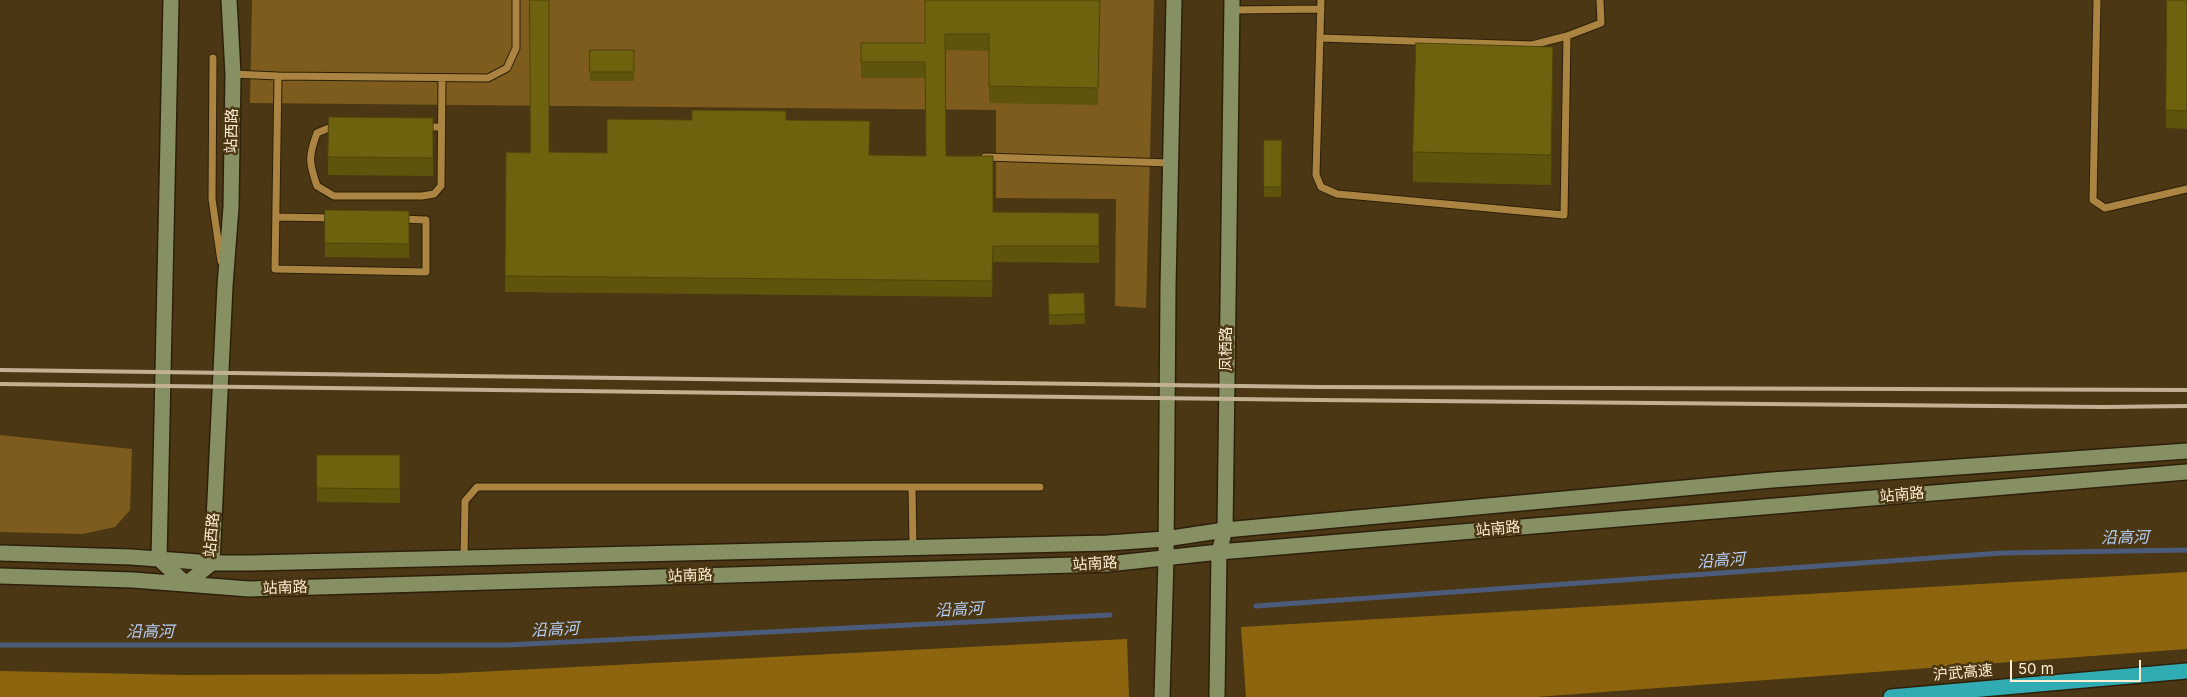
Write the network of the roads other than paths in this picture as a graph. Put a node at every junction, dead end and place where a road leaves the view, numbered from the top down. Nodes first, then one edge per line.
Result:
1 (171, 0) edge
2 (229, 0) edge
3 (516, 0) edge
4 (1174, 0) edge
5 (1322, 0) edge
6 (1600, 0) edge
7 (2097, 0) edge
8 (1232, 5) edge
9 (1321, 9) junction
10 (1568, 36) junction
11 (1320, 38) junction
12 (214, 58) dead end
13 (233, 74) junction
14 (278, 76) junction
15 (442, 78) junction
16 (344, 125) edge
17 (412, 126) edge
18 (441, 127) junction
19 (974, 156) edge
20 (1170, 163) junction
21 (2187, 190) edge
22 (276, 217) junction
23 (342, 218) edge
24 (389, 219) edge
25 (225, 286) junction
26 (2187, 451) edge
27 (2187, 472) edge
28 (912, 487) junction
29 (1040, 487) dead end
30 (1225, 530) junction
31 (1164, 539) junction
32 (913, 548) junction
33 (1219, 552) junction
34 (0, 553) edge
35 (464, 558) junction
36 (1166, 559) junction
37 (160, 560) junction
38 (212, 563) junction
39 (0, 576) edge
40 (186, 584) junction
41 (2187, 671) edge
42 (1162, 697) edge
43 (1217, 697) edge
44 (1891, 697) edge

1 - 37 street
2 - 13 street, 站西路
3 - 15 lane
4 - 20 street
5 - 9 lane
6 - 10 lane
7 - 21 lane
8 - 9 lane
8 - 30 street, 凤栖路
9 - 11 lane
10 - 11 lane
10 - 11 lane
12 - 25 lane
13 - 14 lane
13 - 25 street, 站西路
14 - 15 lane
14 - 22 lane
15 - 18 lane
16 - 18 lane
17 - 18 lane
19 - 20 lane
20 - 31 street
22 - 23 lane
22 - 24 lane
25 - 38 street, 站西路
26 - 30 street, 站南路
27 - 33 street, 站南路
28 - 29 lane
28 - 32 lane
28 - 35 lane
30 - 31 street, 站南路
30 - 33 street, 凤栖路
31 - 32 street, 站南路
31 - 36 street
32 - 35 street, 站南路
33 - 36 street, 站南路
33 - 43 street, 凤栖路
34 - 37 street, 站南路
35 - 38 street, 站南路
36 - 40 street, 站南路
36 - 42 street
37 - 38 street, 站南路
37 - 40 street
38 - 40 street, 站西路
39 - 40 street, 站南路
41 - 44 highway, 沪武高速

